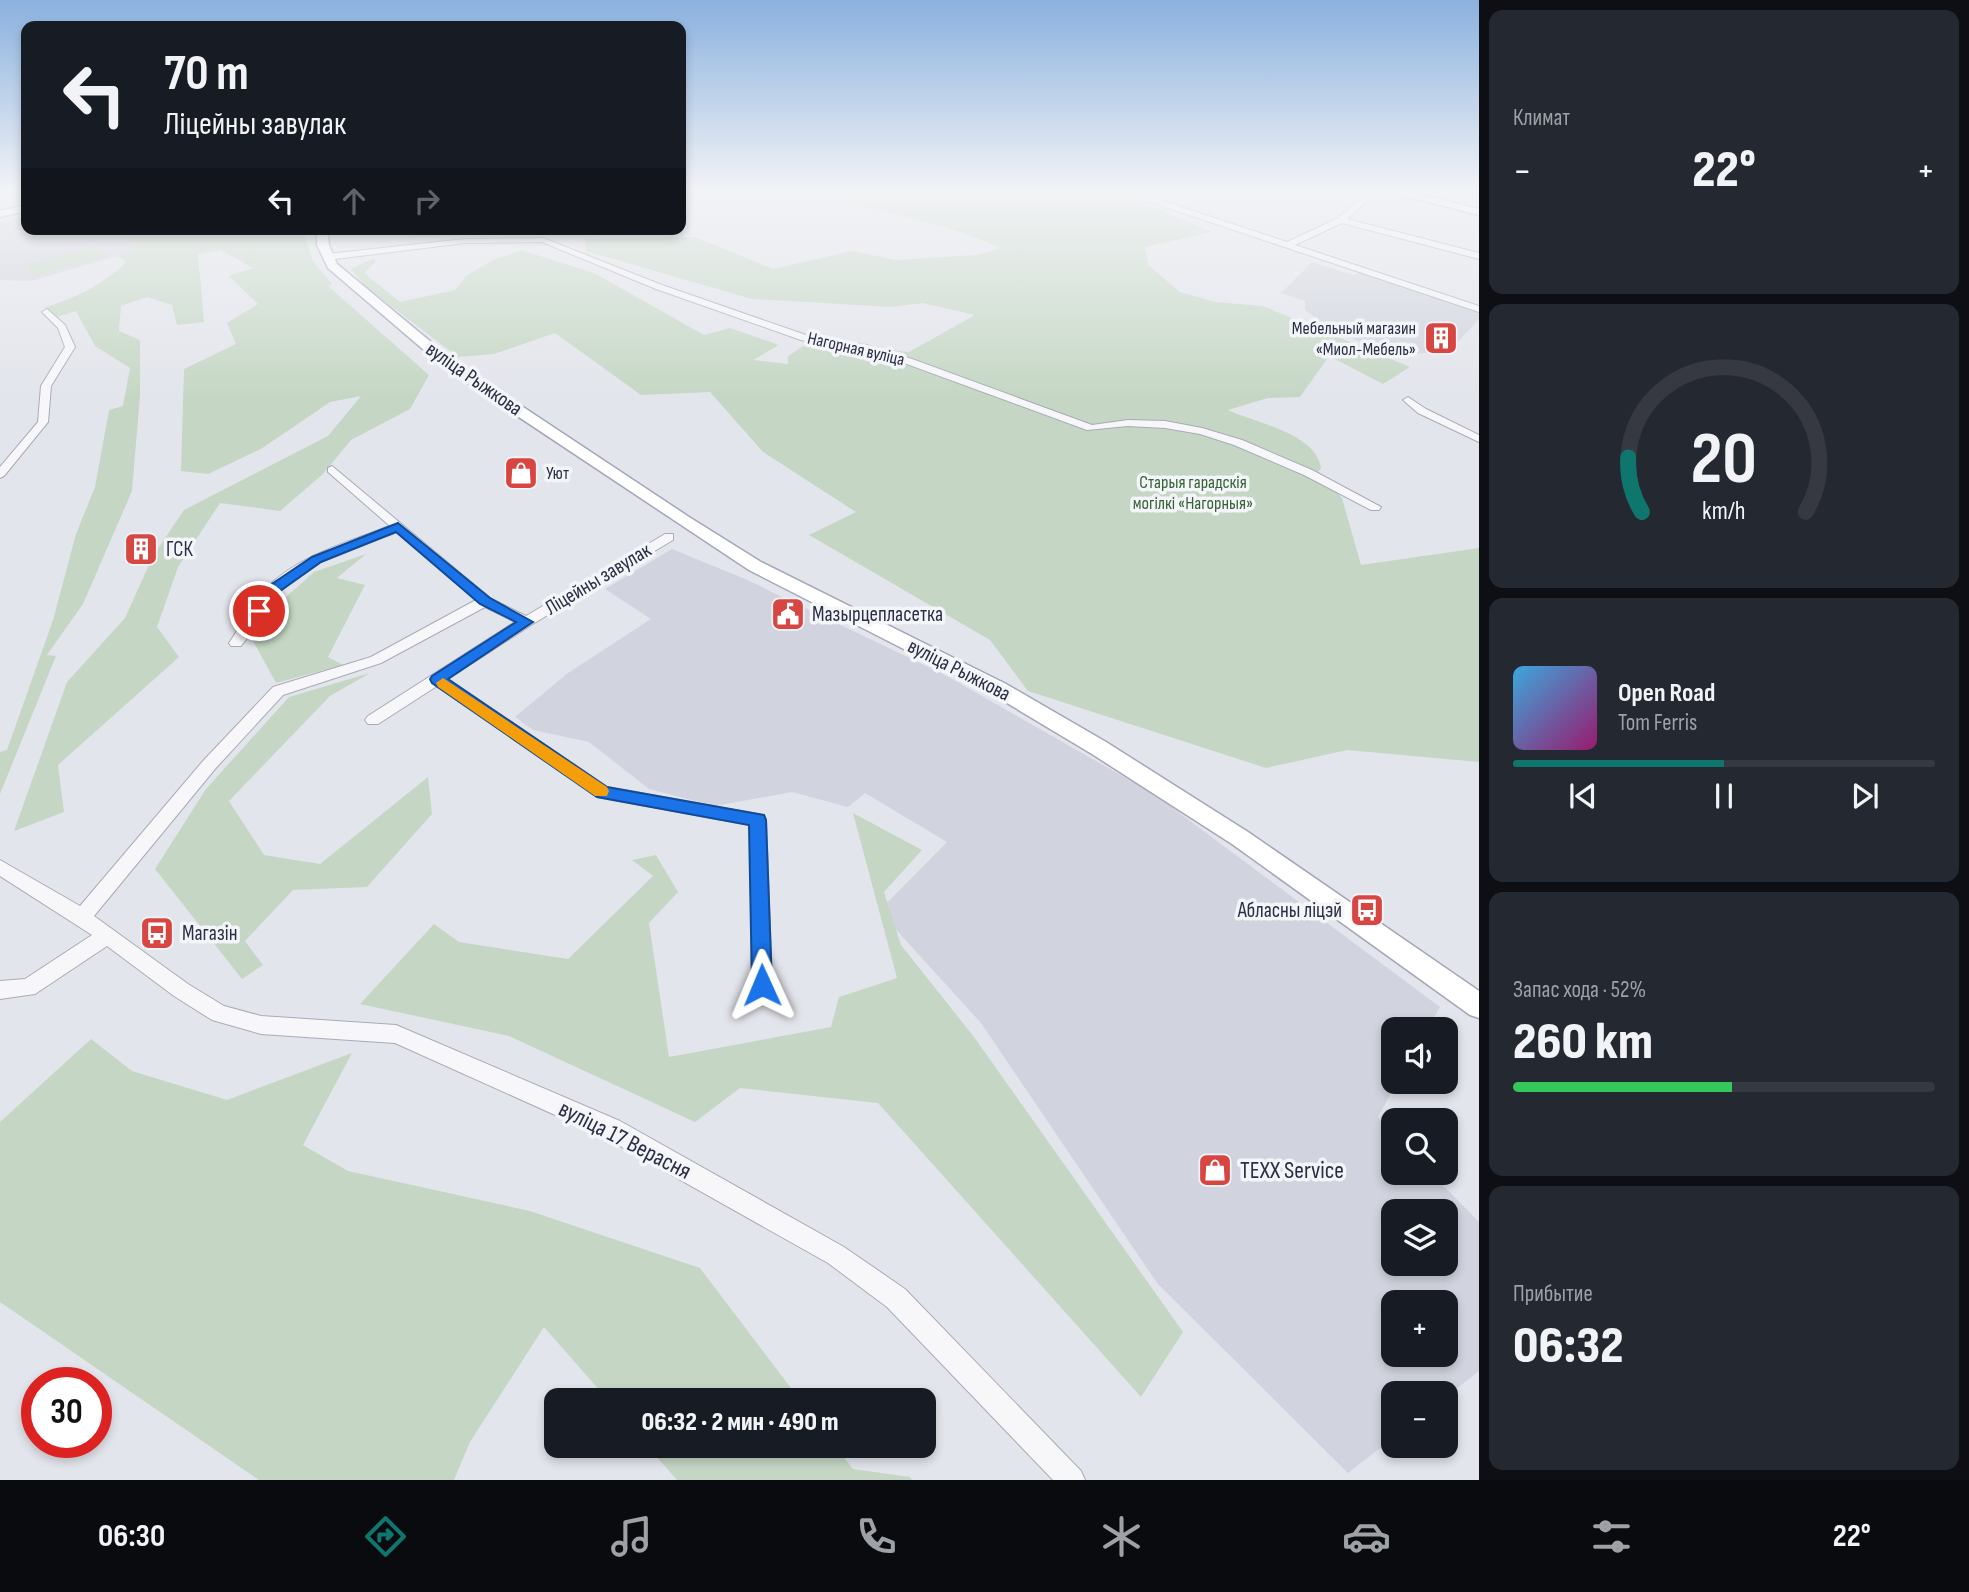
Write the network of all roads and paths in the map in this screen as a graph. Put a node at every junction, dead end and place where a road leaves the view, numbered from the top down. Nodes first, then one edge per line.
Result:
1 (328, 258) edge
2 (588, 258) edge
3 (1332, 258) edge
4 (1477, 306) edge
5 (47, 312) dead end
6 (1408, 400) dead end
7 (1479, 439) edge
8 (332, 470) dead end
9 (0, 474) edge
10 (1374, 507) dead end
11 (398, 527) junction
12 (669, 537) dead end
13 (485, 601) junction
14 (526, 622) junction
15 (236, 643) dead end
16 (437, 679) junction
17 (373, 720) dead end
18 (0, 867) edge
19 (82, 917) junction
20 (106, 936) junction
21 (762, 985) dead end
22 (0, 990) edge
23 (1479, 1006) edge
24 (1072, 1480) edge

1 - 23 main road, вуліца Рыжкова
2 - 10 street, Нагорная вуліца
3 - 4 street
5 - 9 street
6 - 7 street
8 - 11 street, Ліцейны завулак
11 - 13 street, Ліцейны завулак
11 - 15 street
12 - 14 street, Ліцейны завулак
13 - 14 street, Ліцейны завулак
13 - 19 street
14 - 16 street, Ліцейны завулак
16 - 17 street, Ліцейны завулак
16 - 21 street
18 - 19 street, вуліца 17 Верасня
19 - 20 street, вуліца 17 Верасня
20 - 22 street
20 - 24 street, вуліца 17 Верасня

